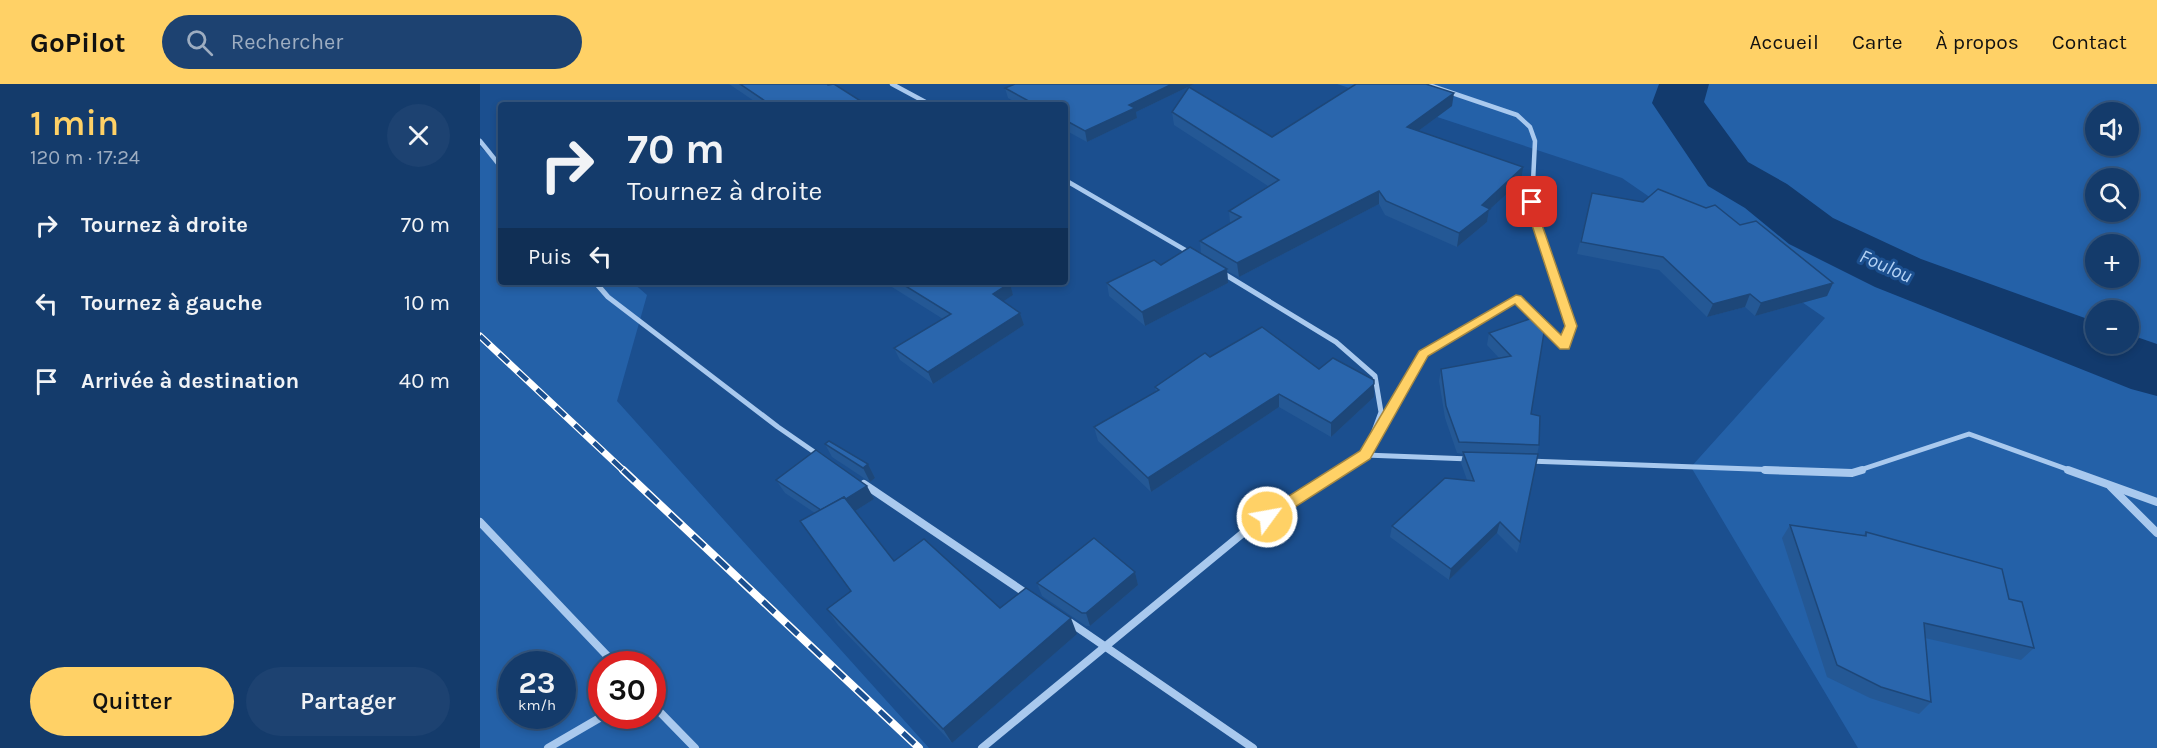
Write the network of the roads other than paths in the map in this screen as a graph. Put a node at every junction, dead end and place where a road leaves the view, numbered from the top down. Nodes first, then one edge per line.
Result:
1 (892, 84) edge
2 (1426, 84) edge
3 (925, 102) edge
4 (480, 141) edge
5 (498, 163) edge
6 (1068, 182) edge
7 (1194, 255) edge
8 (1214, 268) edge
9 (598, 285) edge
10 (1365, 455) junction
11 (1472, 459) edge
12 (828, 460) edge
13 (1520, 461) edge
14 (857, 480) edge
15 (2109, 485) junction
16 (2157, 502) edge
17 (480, 522) edge
18 (2157, 533) edge
19 (1036, 600) edge
20 (1056, 613) edge
21 (1106, 646) junction
22 (603, 651) edge
23 (666, 718) edge
24 (588, 725) edge
25 (548, 748) edge
26 (695, 748) edge
27 (982, 748) edge
28 (1253, 748) edge

1 - 3 street
2 - 10 street
4 - 5 street
6 - 7 street
8 - 10 street
9 - 12 street
10 - 11 street
10 - 21 street
13 - 15 street
14 - 19 street
15 - 16 street
15 - 18 street
17 - 22 street
20 - 21 street
21 - 27 street
21 - 28 street
23 - 26 street
24 - 25 street

